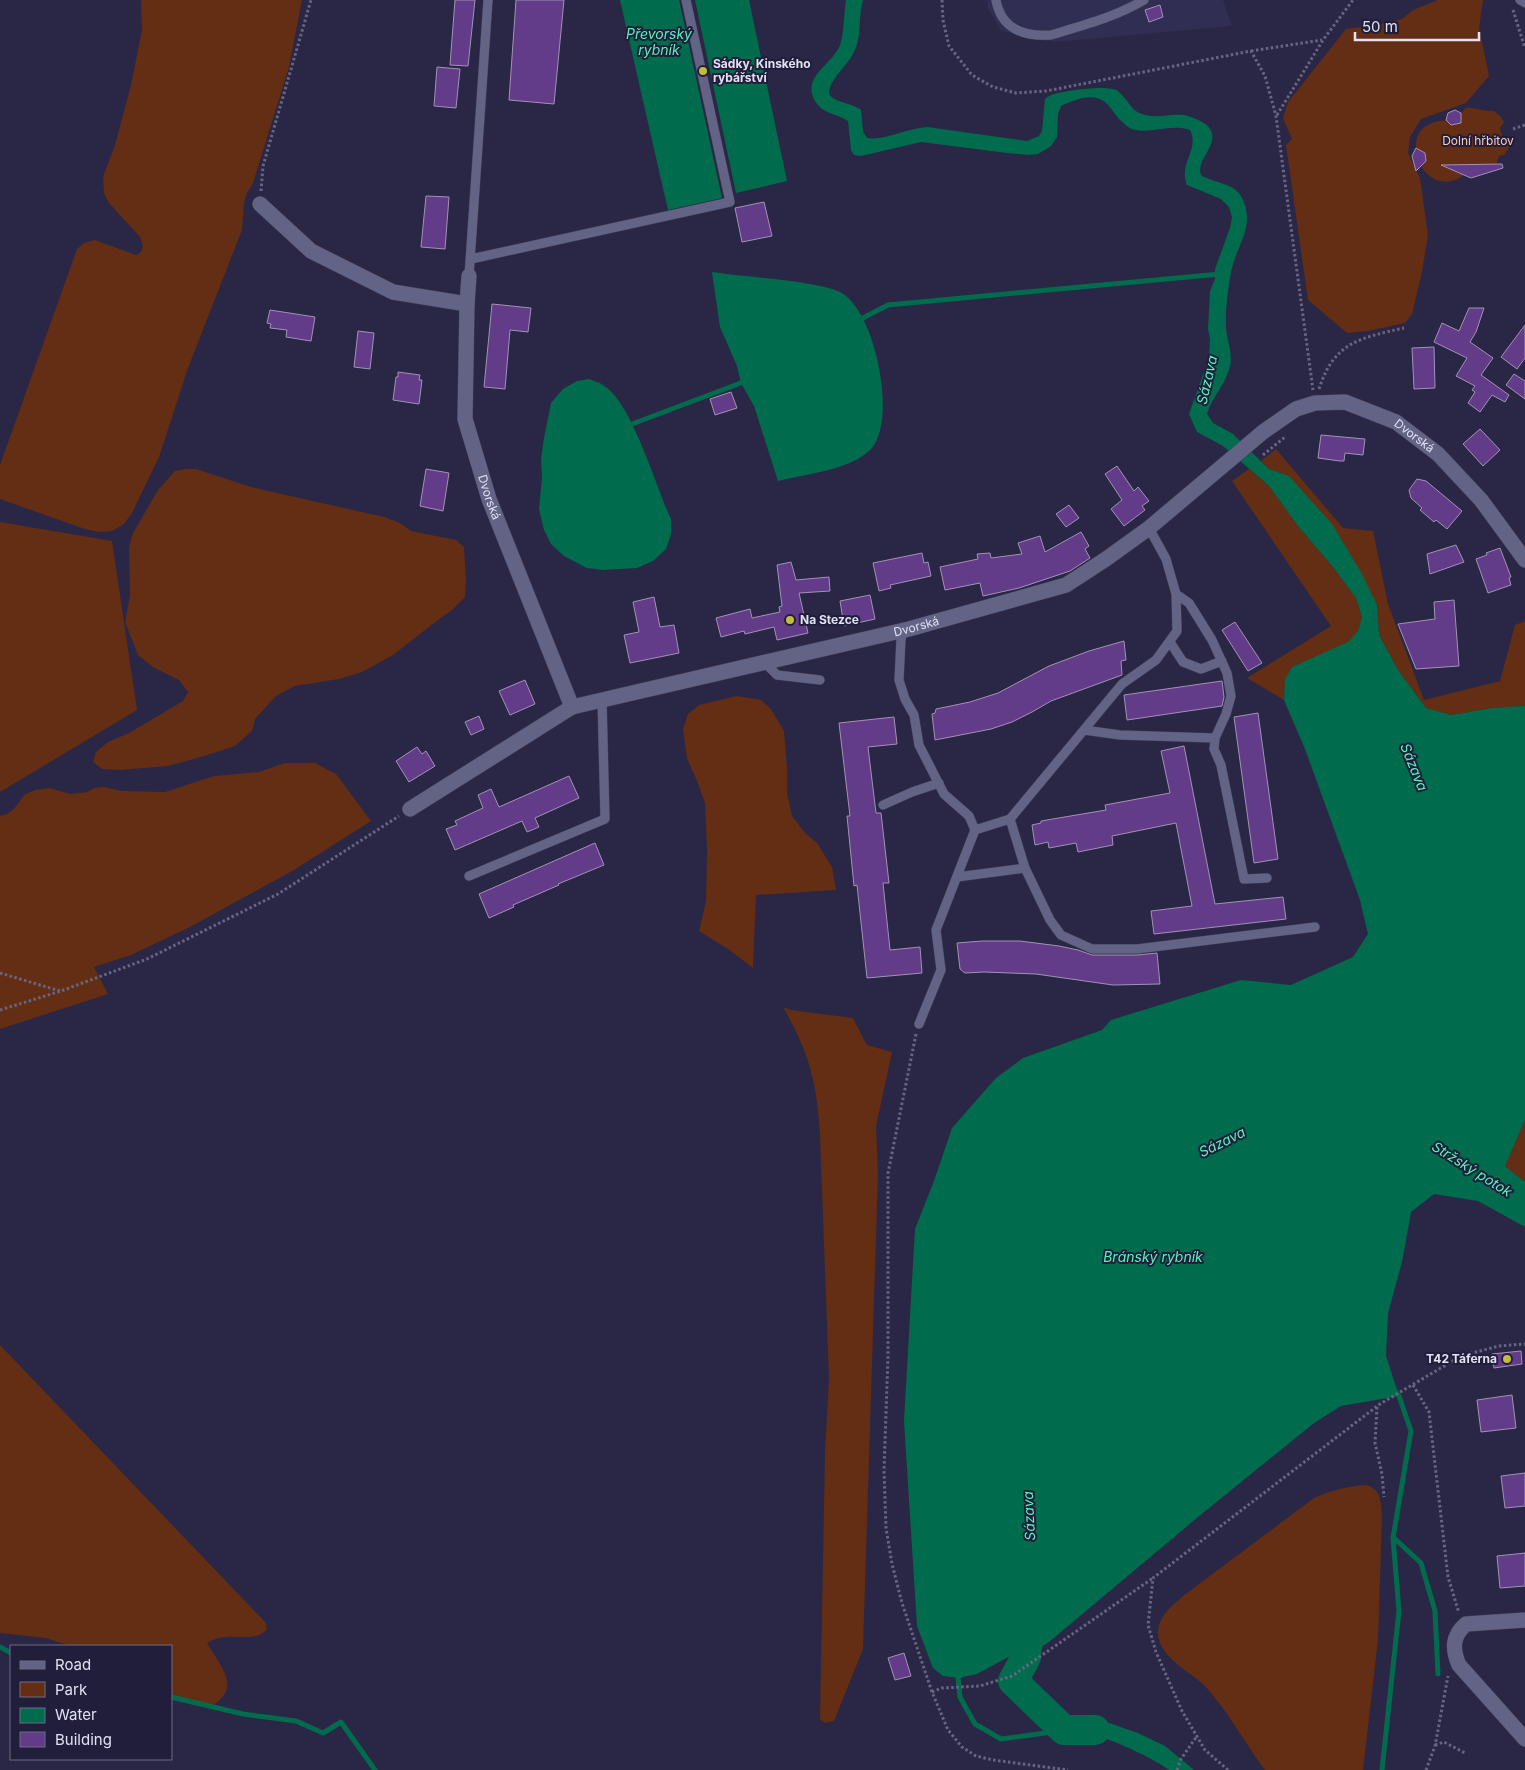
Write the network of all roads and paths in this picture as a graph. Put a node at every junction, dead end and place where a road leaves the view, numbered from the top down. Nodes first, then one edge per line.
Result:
1 (311, 0) edge
2 (488, 0) edge
3 (686, 0) edge
4 (942, 0) edge
5 (996, 0) edge
6 (1144, 0) edge
7 (1352, 0) edge
8 (1520, 0) edge
9 (1525, 3) edge
10 (1512, 8) dead end
11 (1323, 40) junction
12 (1525, 48) edge
13 (1251, 51) junction
14 (1276, 116) junction
15 (1525, 125) edge
16 (1512, 129) dead end
17 (260, 204) joint
18 (470, 258) junction
19 (469, 276) joint
20 (467, 304) junction
21 (1404, 328) dead end
22 (1315, 403) junction
23 (1149, 528) junction
24 (1525, 560) edge
25 (1176, 594) junction
26 (904, 630) junction
27 (1170, 642) junction
28 (1222, 661) junction
29 (764, 662) junction
30 (820, 680) dead end
31 (602, 699) junction
32 (572, 707) junction
33 (1084, 730) junction
34 (1215, 738) junction
35 (939, 783) junction
36 (883, 805) dead end
37 (410, 808) joint
38 (1010, 819) junction
39 (975, 830) junction
40 (1025, 868) junction
41 (469, 876) dead end
42 (957, 877) junction
43 (1267, 878) dead end
44 (1315, 927) dead end
45 (0, 973) edge
46 (61, 991) junction
47 (0, 1010) edge
48 (919, 1024) joint
49 (1525, 1344) edge
50 (1413, 1385) junction
51 (1379, 1405) junction
52 (1384, 1497) dead end
53 (1153, 1578) junction
54 (1460, 1616) dead end
55 (1525, 1620) edge
56 (1455, 1669) junction
57 (932, 1692) junction
58 (1197, 1736) junction
59 (1525, 1739) edge
60 (1434, 1746) junction
61 (1465, 1753) dead end
62 (1068, 1770) edge
63 (1176, 1770) edge
64 (1228, 1770) edge
65 (1426, 1770) edge

1 - 17 path
2 - 18 lane
3 - 18 lane
4 - 13 path
5 - 6 lane
7 - 11 path
8 - 9 lane
10 - 12 path
11 - 13 path
11 - 14 path
13 - 14 path
14 - 22 path
15 - 16 path
17 - 20 street
18 - 19 lane
19 - 20 street, Dvorská
20 - 32 street, Dvorská
21 - 22 path
22 - 23 street, Dvorská
22 - 24 street, Dvorská
23 - 25 lane
23 - 26 street, Dvorská
25 - 27 lane
25 - 28 lane
26 - 29 street, Dvorská
26 - 35 lane
27 - 28 lane
27 - 33 lane
28 - 34 lane
29 - 30 lane
29 - 31 street, Dvorská
31 - 32 street, Dvorská
31 - 41 lane
32 - 37 street, Dvorská
33 - 34 lane
33 - 38 lane
34 - 43 lane
35 - 36 lane
35 - 39 lane
37 - 46 path
38 - 39 lane
38 - 40 lane
39 - 42 lane
40 - 42 lane
40 - 44 lane
42 - 48 lane
45 - 46 path
46 - 47 path
48 - 57 path
49 - 50 path
50 - 51 path
50 - 54 path
51 - 52 path
51 - 53 path
53 - 57 path
53 - 58 path
55 - 56 street
56 - 59 street
56 - 60 path
57 - 62 path
58 - 63 path
58 - 64 path
60 - 61 path
60 - 65 path

